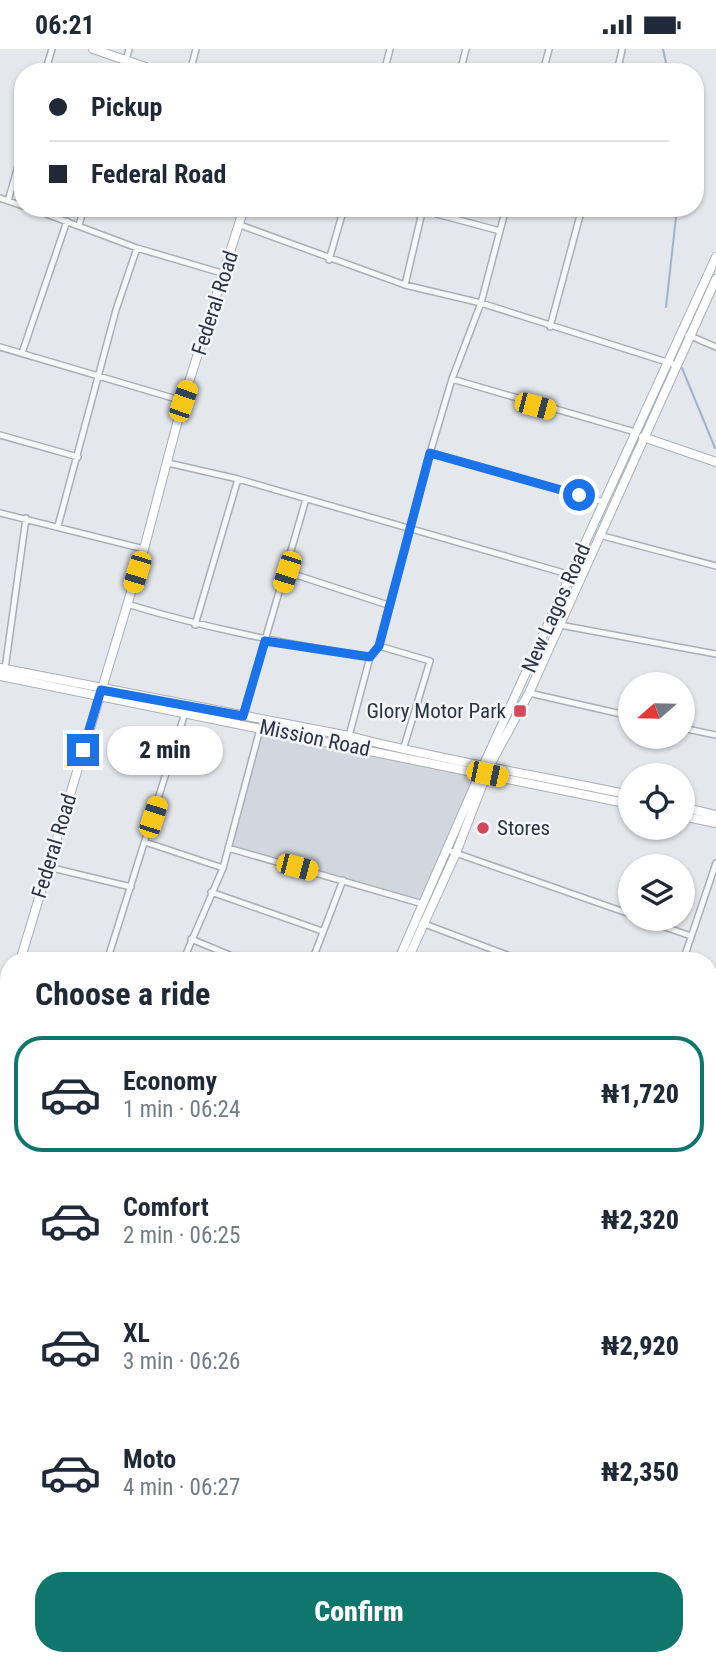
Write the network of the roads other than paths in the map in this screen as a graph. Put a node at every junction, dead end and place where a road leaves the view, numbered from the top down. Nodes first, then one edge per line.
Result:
1 (93, 49) edge
2 (128, 49) edge
3 (126, 60) junction
4 (125, 63) edge
5 (134, 63) edge
6 (14, 180) edge
7 (0, 198) edge
8 (8, 201) junction
9 (14, 203) edge
10 (56, 217) edge
11 (81, 217) edge
12 (242, 217) edge
13 (341, 217) edge
14 (420, 217) edge
15 (449, 217) edge
16 (504, 217) edge
17 (580, 217) edge
18 (67, 221) junction
19 (79, 225) junction
20 (240, 225) junction
21 (500, 232) junction
22 (137, 249) junction
23 (716, 257) edge
24 (329, 260) junction
25 (225, 274) junction
26 (716, 279) edge
27 (405, 285) junction
28 (481, 303) junction
29 (550, 327) junction
30 (688, 335) junction
31 (0, 347) edge
32 (716, 347) edge
33 (22, 353) junction
34 (671, 363) junction
35 (99, 376) junction
36 (452, 379) junction
37 (183, 401) junction
38 (0, 435) edge
39 (639, 435) junction
40 (430, 453) junction
41 (78, 457) junction
42 (716, 462) edge
43 (168, 463) junction
44 (238, 479) junction
45 (306, 499) junction
46 (604, 502) junction
47 (0, 513) edge
48 (26, 518) junction
49 (58, 526) junction
50 (409, 531) junction
51 (599, 535) junction
52 (144, 549) junction
53 (716, 566) edge
54 (287, 572) junction
55 (571, 575) junction
56 (127, 604) junction
57 (388, 605) junction
58 (195, 625) junction
59 (560, 625) junction
60 (265, 641) junction
61 (379, 646) junction
62 (716, 654) edge
63 (370, 657) junction
64 (2, 671) edge
65 (100, 693) junction
66 (529, 693) junction
67 (186, 713) junction
68 (618, 713) edge
69 (243, 716) junction
70 (261, 727) junction
71 (695, 731) edge
72 (716, 735) edge
73 (349, 736) junction
74 (403, 750) junction
75 (486, 769) junction
76 (618, 794) edge
77 (618, 801) edge
78 (695, 810) edge
79 (716, 815) edge
80 (695, 819) edge
81 (716, 823) edge
82 (145, 842) junction
83 (228, 848) junction
84 (447, 850) junction
85 (456, 853) junction
86 (716, 863) edge
87 (48, 867) junction
88 (223, 868) junction
89 (342, 880) junction
90 (131, 887) junction
91 (211, 892) junction
92 (426, 906) junction
93 (618, 911) edge
94 (422, 923) junction
95 (322, 931) junction
96 (677, 931) edge
97 (691, 936) junction
98 (191, 939) junction
99 (23, 952) edge
100 (110, 952) edge
101 (186, 952) edge
102 (222, 952) edge
103 (315, 952) edge
104 (403, 952) edge
105 (411, 952) edge
106 (499, 952) edge
107 (687, 952) edge

1 - 3 street
2 - 3 street
3 - 4 street
3 - 5 street
6 - 8 street
7 - 8 street
8 - 9 street
10 - 18 street
11 - 19 street
12 - 20 street, Federal Road
13 - 24 street
14 - 27 street
15 - 21 street
16 - 21 street
17 - 29 street
18 - 19 street
18 - 33 street
19 - 22 street
20 - 24 street
20 - 25 street, Federal Road
21 - 28 street
22 - 25 street
22 - 35 street
23 - 34 street, New Lagos Road
24 - 27 street
25 - 37 street, Federal Road
26 - 30 street, New Lagos Road
27 - 28 street
28 - 29 street
28 - 36 street
29 - 34 street
30 - 32 street
30 - 34 street, New Lagos Road
31 - 33 street
33 - 35 street
34 - 39 street, New Lagos Road
35 - 37 street
35 - 41 street
36 - 39 street
36 - 40 street
37 - 43 street, Federal Road
38 - 41 street
39 - 42 street
39 - 46 street, New Lagos Road
39 - 51 street, New Lagos Road
40 - 46 street
40 - 50 street
41 - 49 street
43 - 44 street
43 - 52 street, Federal Road
44 - 45 street
44 - 58 street
45 - 50 street
45 - 54 street
46 - 55 street, New Lagos Road
47 - 48 street
48 - 49 street
48 - 64 street
49 - 52 street
50 - 55 street
50 - 57 street
51 - 53 street
51 - 59 street, New Lagos Road
52 - 56 street, Federal Road
54 - 57 street
54 - 60 street
55 - 75 street, New Lagos Road
56 - 58 street
56 - 65 street, Federal Road
57 - 61 street
58 - 60 street
59 - 62 street
59 - 66 street, New Lagos Road
60 - 63 street
60 - 69 street
61 - 63 street
61 - 74 street
63 - 73 street
64 - 65 street, Mission Road
65 - 67 street, Mission Road
65 - 69 street, Mission Road
65 - 87 street, Federal Road
66 - 68 street
66 - 75 street, New Lagos Road
67 - 70 street, Mission Road
67 - 82 street
69 - 73 street, Mission Road
70 - 75 street, Mission Road
70 - 83 street
71 - 72 street
73 - 74 street, Mission Road
74 - 75 street, Mission Road
75 - 76 street, Mission Road
75 - 77 street, Mission Road
75 - 84 street, New Lagos Road
75 - 85 street, New Lagos Road
78 - 79 street
80 - 81 street
82 - 88 street
82 - 90 street
83 - 88 street
83 - 89 street
84 - 85 street
84 - 92 street, New Lagos Road
85 - 92 street, New Lagos Road
85 - 93 street
86 - 97 street
87 - 90 street
87 - 99 street, Federal Road
88 - 91 street
89 - 92 street
89 - 95 street
90 - 100 street
91 - 95 street
91 - 98 street
92 - 94 street, New Lagos Road
92 - 104 street, New Lagos Road
94 - 105 street, New Lagos Road
94 - 106 street
95 - 103 street
96 - 97 street
97 - 107 street
98 - 101 street
98 - 102 street

